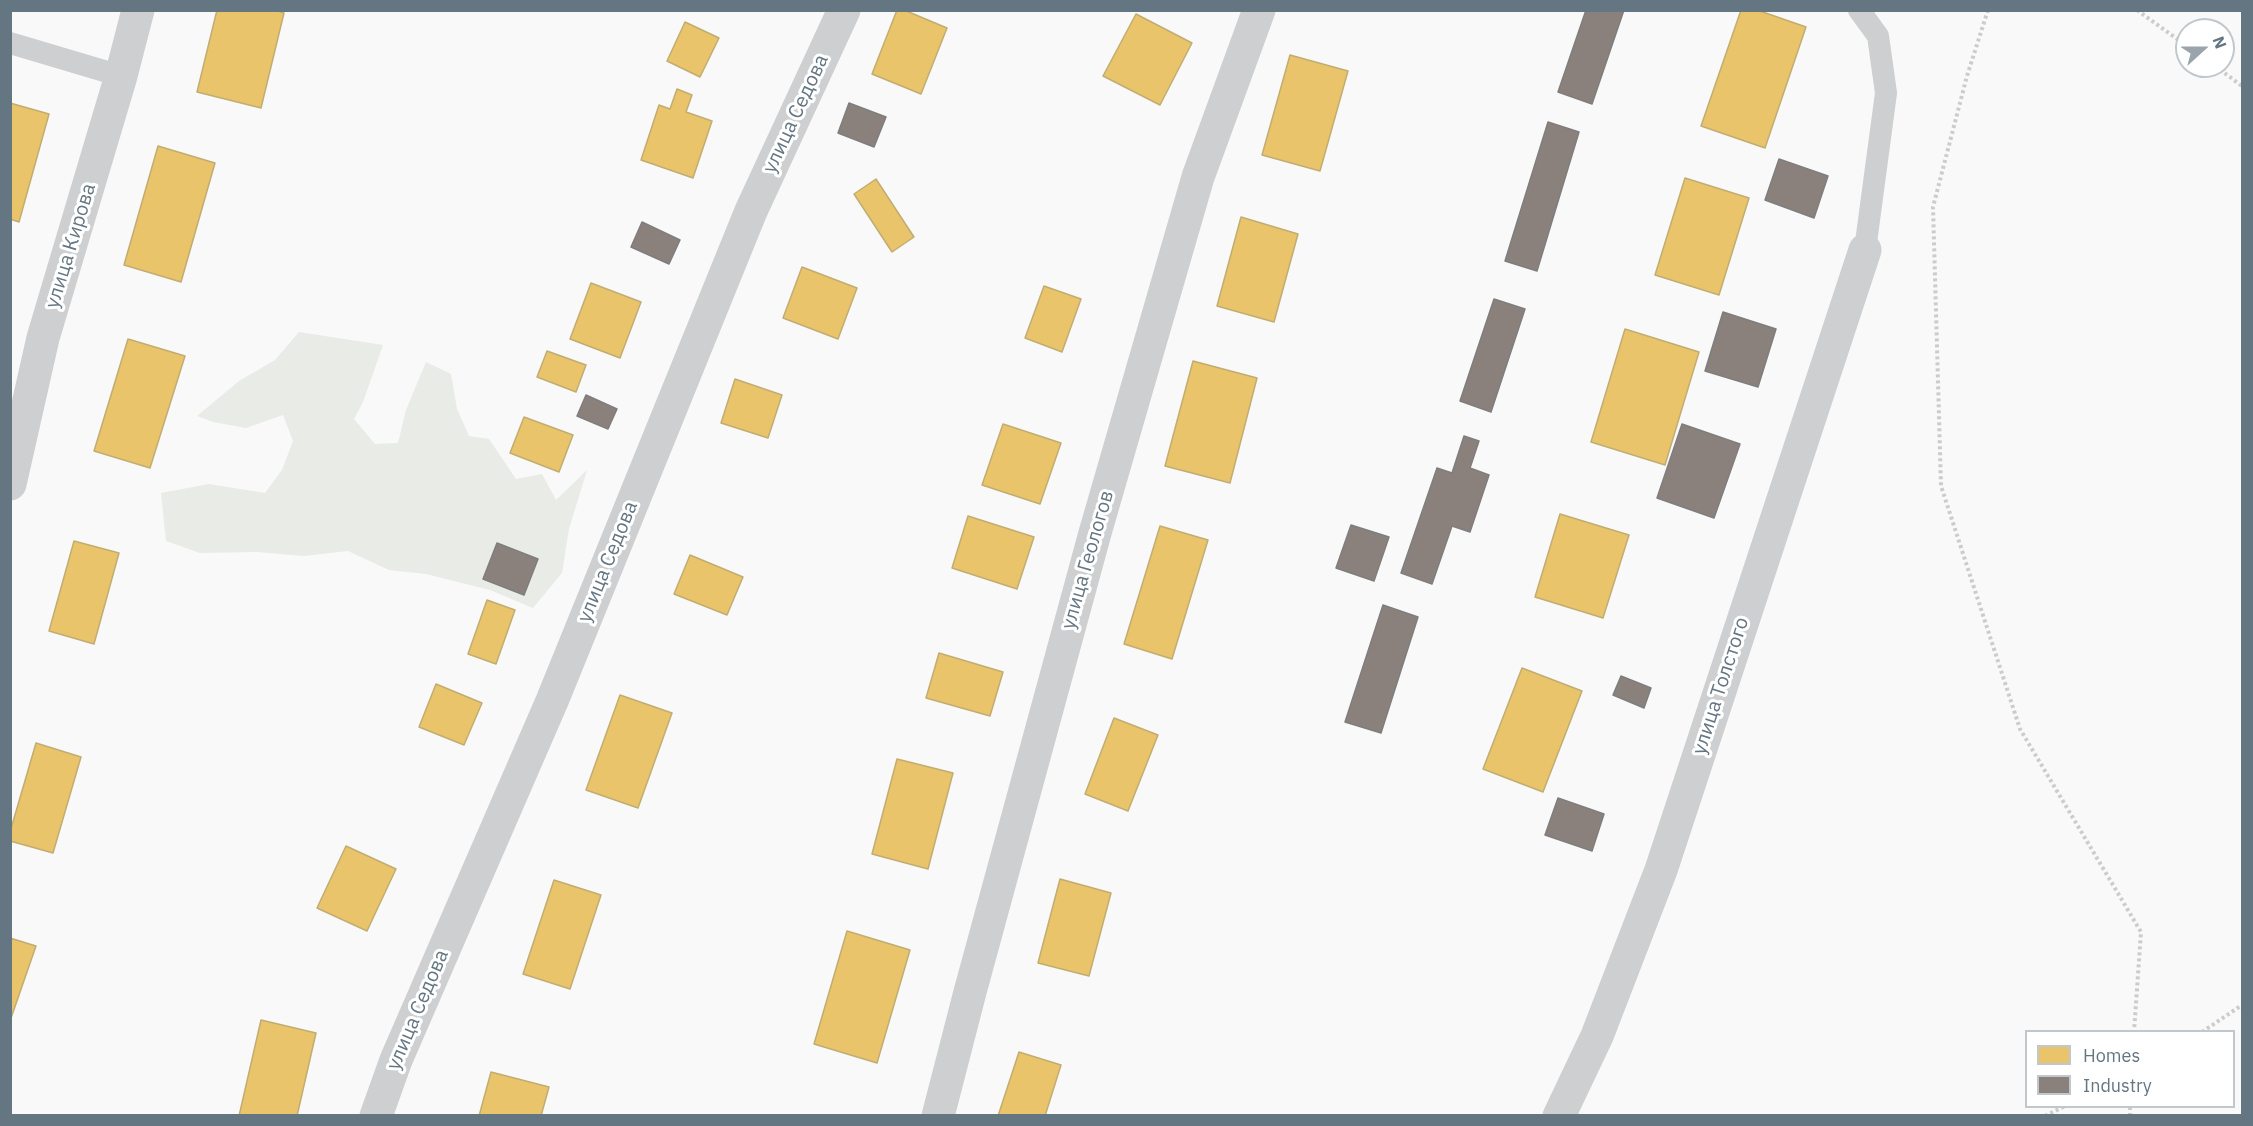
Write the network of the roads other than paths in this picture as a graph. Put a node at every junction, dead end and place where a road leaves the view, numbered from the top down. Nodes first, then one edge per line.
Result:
1 (138, 10) edge
2 (844, 10) edge
3 (1259, 10) edge
4 (1859, 10) edge
5 (10, 43) edge
6 (121, 76) junction
7 (1865, 250) joint
8 (10, 483) edge
9 (376, 1116) edge
10 (938, 1116) edge
11 (1559, 1116) edge

1 - 6 street, улица Кирова
2 - 9 street, улица Седова
3 - 10 street, улица Геологов
4 - 7 lane
5 - 6 lane
6 - 8 street, улица Кирова
7 - 11 street, улица Толстого

